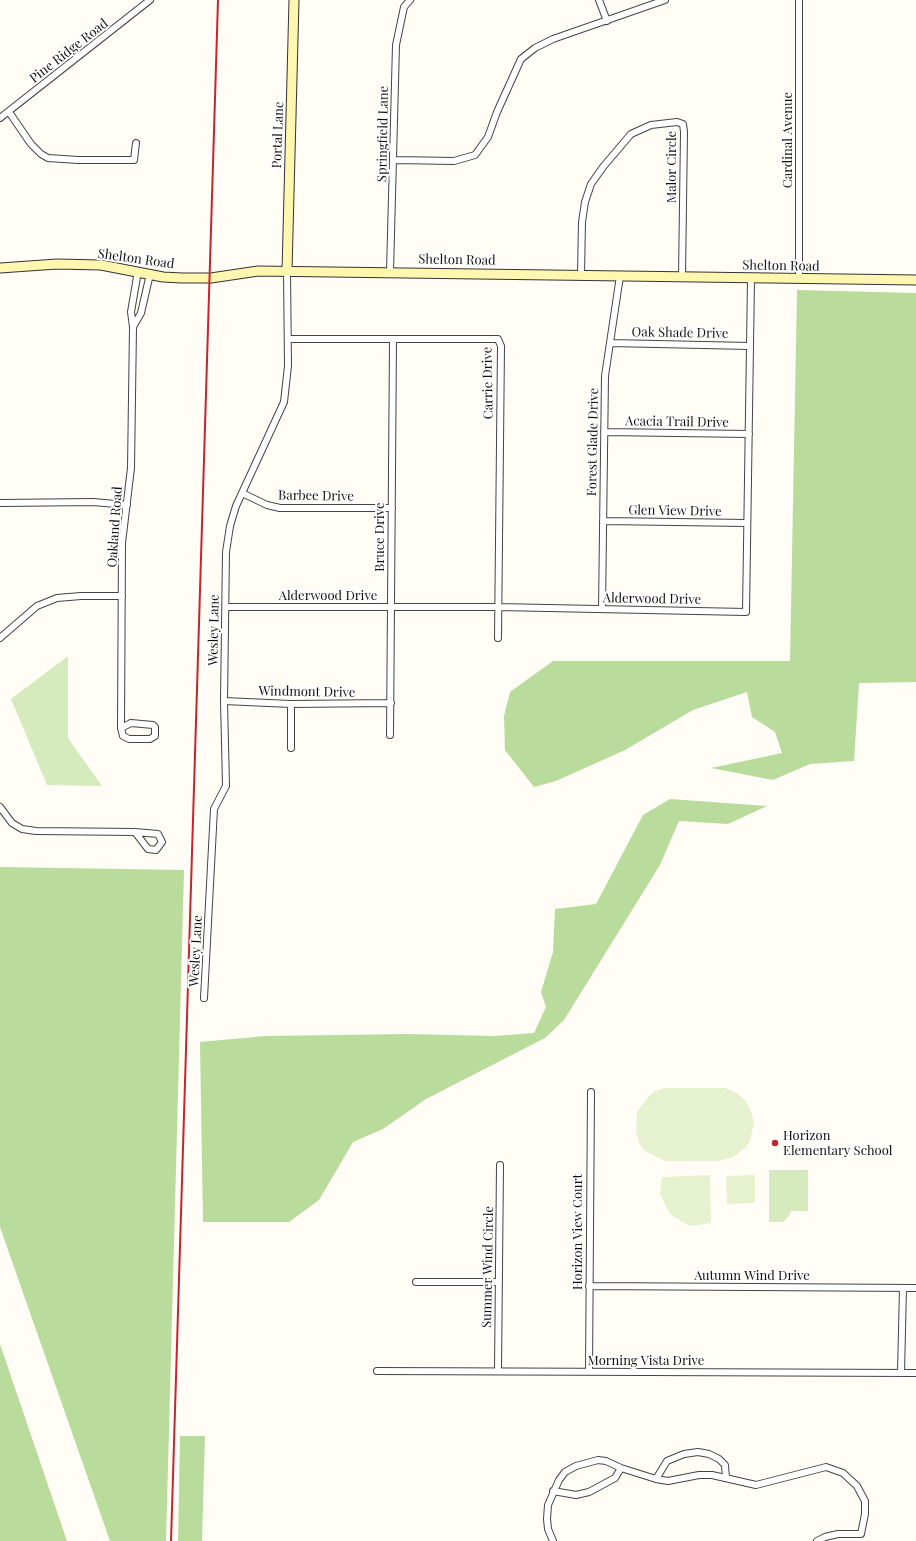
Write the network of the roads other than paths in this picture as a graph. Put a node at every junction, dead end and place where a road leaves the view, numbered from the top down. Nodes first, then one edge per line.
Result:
1 (150, 0) edge
2 (294, 0) edge
3 (410, 0) edge
4 (600, 0) edge
5 (665, 0) edge
6 (799, 0) edge
7 (607, 21) junction
8 (9, 112) junction
9 (0, 118) edge
10 (136, 143) dead end
11 (394, 160) junction
12 (0, 268) edge
13 (138, 271) junction
14 (287, 271) junction
15 (390, 272) junction
16 (150, 274) junction
17 (581, 275) junction
18 (620, 276) junction
19 (682, 277) junction
20 (751, 279) junction
21 (799, 279) junction
22 (916, 280) edge
23 (133, 327) junction
24 (288, 339) junction
25 (393, 340) junction
26 (610, 343) junction
27 (750, 346) junction
28 (604, 432) junction
29 (748, 434) junction
30 (242, 493) junction
31 (0, 503) edge
32 (126, 505) junction
33 (392, 508) junction
34 (603, 521) junction
35 (747, 523) junction
36 (122, 596) junction
37 (226, 607) junction
38 (391, 607) junction
39 (498, 607) junction
40 (602, 609) junction
41 (0, 638) edge
42 (498, 638) dead end
43 (224, 701) junction
44 (391, 703) junction
45 (290, 704) junction
46 (121, 728) junction
47 (390, 735) dead end
48 (291, 748) dead end
49 (0, 807) edge
50 (136, 832) dead end
51 (204, 998) dead end
52 (590, 1092) dead end
53 (500, 1165) dead end
54 (416, 1282) dead end
55 (499, 1282) junction
56 (589, 1286) junction
57 (903, 1288) junction
58 (916, 1288) edge
59 (376, 1370) dead end
60 (498, 1370) junction
61 (588, 1372) junction
62 (901, 1373) junction
63 (916, 1373) edge
64 (621, 1468) junction
65 (726, 1478) junction
66 (656, 1479) junction
67 (553, 1491) junction
68 (553, 1541) edge
69 (817, 1541) edge

1 - 8 street, Pine Ridge Road
2 - 14 street, Portal Lane
3 - 11 street, Springfield Lane
4 - 7 street
5 - 7 street
6 - 21 street, Cardinal Avenue
7 - 11 street
8 - 9 street, Pine Ridge Road
8 - 10 street
11 - 15 street, Springfield Lane
12 - 13 street, Shelton Road
13 - 16 street, Shelton Road
13 - 23 street, Oakland Road
14 - 15 street, Shelton Road
14 - 16 street, Shelton Road
14 - 24 street, Wesley Lane
15 - 17 street, Shelton Road
16 - 23 street, Oakland Road
17 - 18 street, Shelton Road
17 - 19 street, Malor Circle
18 - 19 street, Shelton Road
18 - 26 street, Forest Glade Drive
19 - 20 street, Shelton Road
20 - 21 street, Shelton Road
20 - 27 street, Alderwood Drive
21 - 22 street, Shelton Road
23 - 32 street, Oakland Road
24 - 25 street, Carrie Drive
24 - 30 street, Wesley Lane
25 - 33 street, Bruce Drive
25 - 39 street, Carrie Drive
26 - 27 street, Oak Shade Drive
26 - 28 street, Forest Glade Drive
27 - 29 street, Alderwood Drive
28 - 29 street, Acacia Trail Drive
28 - 34 street, Forest Glade Drive
29 - 35 street, Alderwood Drive
30 - 33 street, Barbee Drive
30 - 37 street, Wesley Lane
31 - 32 street
32 - 36 street, Oakland Road
33 - 38 street, Bruce Drive
34 - 35 street, Glen View Drive
34 - 40 street, Forest Glade Drive
35 - 40 street, Alderwood Drive
36 - 41 street
36 - 46 street, Oakland Road
37 - 38 street, Alderwood Drive
37 - 43 street, Wesley Lane
38 - 39 street, Alderwood Drive
38 - 44 street, Bruce Drive
39 - 40 street, Alderwood Drive
39 - 42 street, Carrie Drive
43 - 45 street, Windmont Drive
43 - 51 street, Wesley Lane
44 - 45 street, Windmont Drive
44 - 47 street, Bruce Drive
45 - 48 street
46 - 46 street
49 - 50 street
52 - 56 street, Horizon View Court
53 - 55 street, Summer Wind Circle
54 - 55 street
55 - 60 street, Summer Wind Circle
56 - 57 street, Autumn Wind Drive
56 - 61 street, Horizon View Court
57 - 58 street, Autumn Wind Drive
57 - 62 street
59 - 60 street, Morning Vista Drive
60 - 61 street, Morning Vista Drive
61 - 62 street, Morning Vista Drive
62 - 63 street, Morning Vista Drive
64 - 66 street
64 - 67 street
64 - 67 street
65 - 66 street
65 - 66 street
65 - 69 street
67 - 68 street

